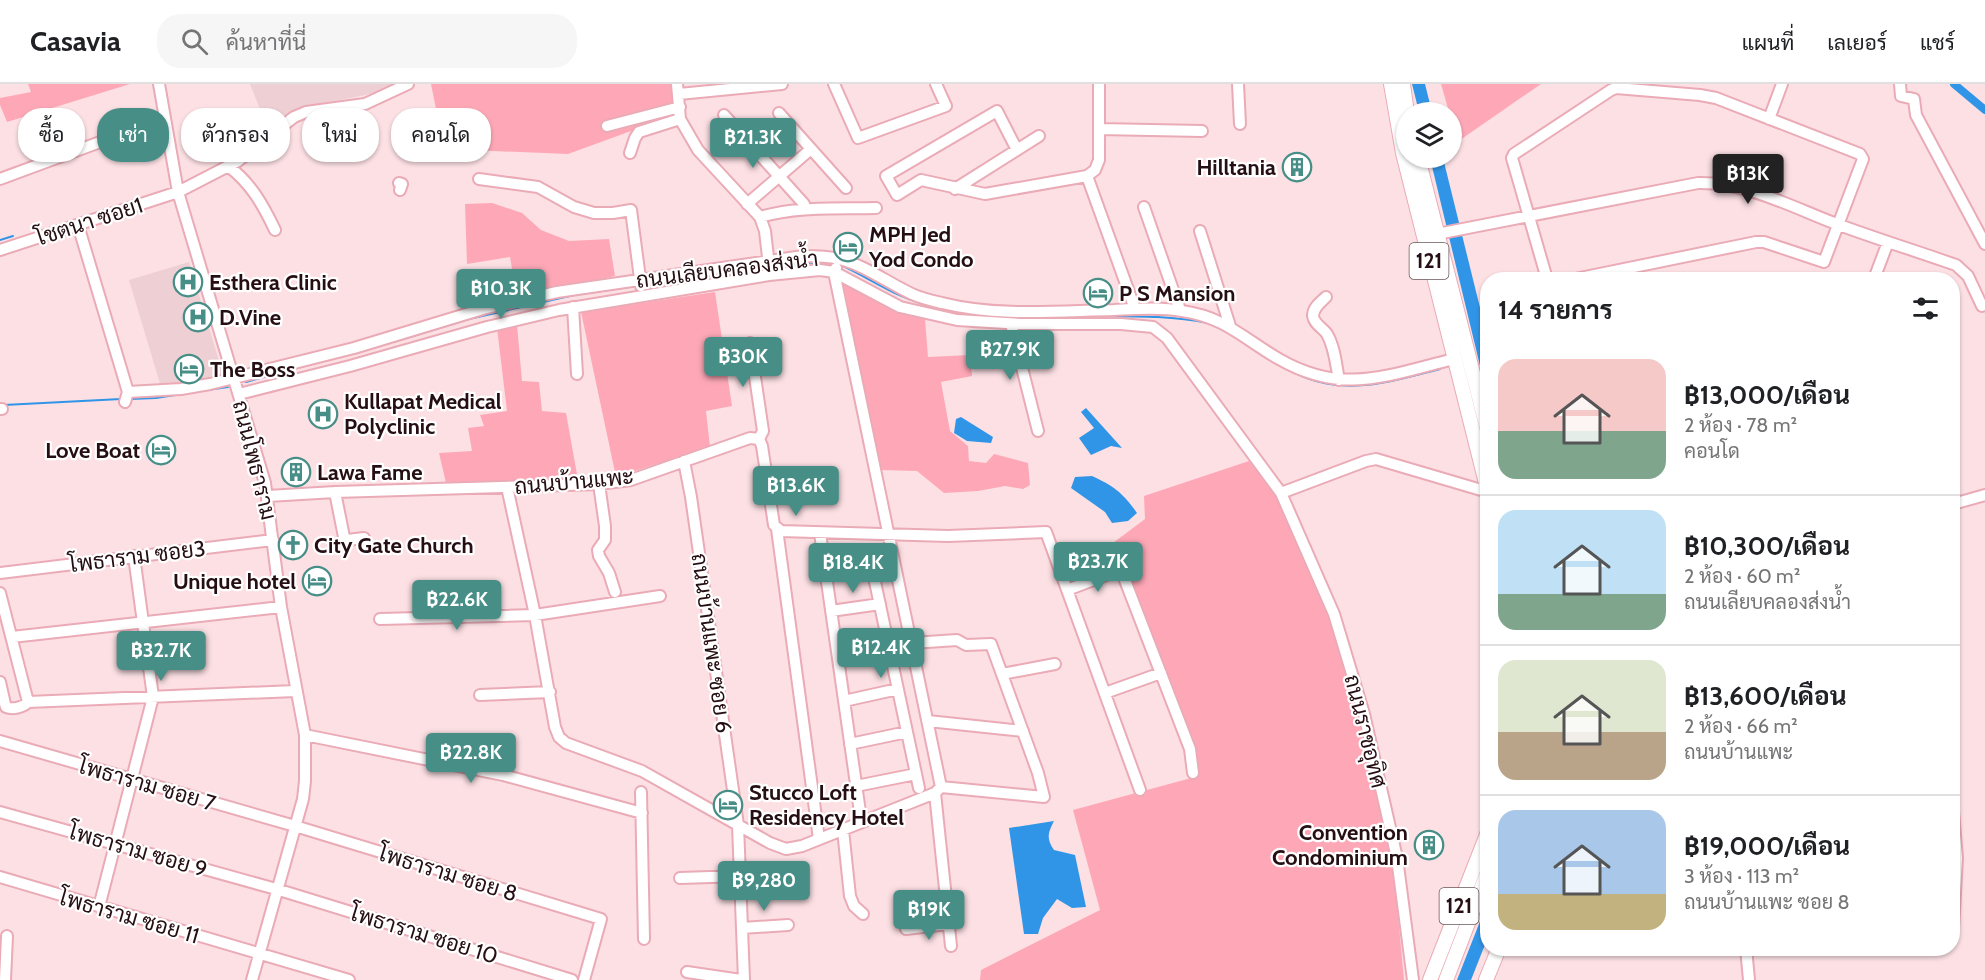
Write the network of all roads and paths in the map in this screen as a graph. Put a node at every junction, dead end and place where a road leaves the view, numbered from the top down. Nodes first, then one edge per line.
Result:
1 (159, 84) edge
2 (408, 84) edge
3 (782, 84) edge
4 (834, 84) edge
5 (936, 84) edge
6 (1099, 84) edge
7 (1238, 84) edge
8 (1391, 84) edge
9 (1403, 84) edge
10 (1782, 84) edge
11 (1900, 84) edge
12 (678, 89) edge
13 (1405, 102) edge
14 (680, 107) junction
15 (163, 108) edge
16 (779, 113) dead end
17 (724, 115) dead end
18 (680, 119) junction
19 (1768, 119) junction
20 (1240, 124) dead end
21 (607, 126) dead end
22 (1100, 129) junction
23 (1202, 131) dead end
24 (1039, 136) dead end
25 (169, 141) edge
26 (97, 143) edge
27 (811, 149) junction
28 (1017, 150) junction
29 (630, 153) dead end
30 (228, 166) junction
31 (1420, 168) edge
32 (1087, 176) junction
33 (779, 177) junction
34 (0, 179) edge
35 (479, 179) dead end
36 (846, 188) dead end
37 (955, 189) junction
38 (178, 192) junction
39 (747, 204) junction
40 (804, 204) dead end
41 (1144, 207) dead end
42 (876, 208) dead end
43 (1528, 215) junction
44 (759, 217) junction
45 (1838, 224) junction
46 (78, 225) junction
47 (274, 230) dead end
48 (1200, 231) dead end
49 (1437, 234) junction
50 (1888, 242) junction
51 (1985, 244) edge
52 (0, 250) edge
53 (840, 259) junction
54 (768, 260) junction
55 (834, 272) junction
56 (1545, 272) edge
57 (1628, 272) edge
58 (1877, 272) edge
59 (770, 275) junction
60 (640, 279) junction
61 (642, 296) junction
62 (1326, 297) dead end
63 (1982, 306) dead end
64 (573, 308) junction
65 (1135, 309) junction
66 (1151, 310) junction
67 (1180, 310) junction
68 (1011, 324) junction
69 (1230, 326) junction
70 (1153, 327) junction
71 (750, 343) dead end
72 (1454, 359) junction
73 (577, 374) dead end
74 (234, 378) junction
75 (1339, 380) junction
76 (239, 394) junction
77 (1480, 401) edge
78 (1038, 431) dead end
79 (759, 439) junction
80 (1480, 457) edge
81 (684, 461) junction
82 (1480, 481) edge
83 (599, 484) junction
84 (507, 487) junction
85 (336, 492) junction
86 (1281, 493) junction
87 (1985, 495) edge
88 (267, 496) junction
89 (1960, 502) edge
90 (777, 529) junction
91 (820, 533) junction
92 (889, 535) junction
93 (364, 538) dead end
94 (273, 540) junction
95 (1113, 549) dead end
96 (134, 556) junction
97 (1120, 570) junction
98 (825, 571) junction
99 (0, 573) edge
100 (1067, 590) junction
101 (615, 592) dead end
102 (0, 593) edge
103 (660, 596) dead end
104 (880, 604) junction
105 (280, 607) junction
106 (831, 612) junction
107 (535, 615) junction
108 (380, 619) dead end
109 (143, 622) junction
110 (12, 638) junction
111 (912, 643) junction
112 (889, 646) junction
113 (838, 658) junction
114 (1055, 664) dead end
115 (1161, 673) junction
116 (1002, 674) junction
117 (0, 682) edge
118 (898, 689) junction
119 (295, 691) junction
120 (550, 692) junction
121 (1105, 693) junction
122 (480, 694) dead end
123 (153, 697) junction
124 (844, 701) junction
125 (28, 702) junction
126 (928, 721) junction
127 (1023, 731) junction
128 (907, 732) junction
129 (304, 735) junction
130 (0, 741) edge
131 (850, 744) junction
132 (1193, 773) dead end
133 (916, 774) junction
134 (132, 779) junction
135 (856, 786) junction
136 (919, 789) dead end
137 (938, 790) junction
138 (1140, 790) dead end
139 (641, 792) dead end
140 (0, 812) edge
141 (860, 812) dead end
142 (642, 813) junction
143 (738, 825) junction
144 (295, 826) junction
145 (843, 830) junction
146 (819, 839) junction
147 (115, 844) junction
148 (1480, 852) edge
149 (774, 875) dead end
150 (740, 876) junction
151 (0, 878) edge
152 (680, 878) dead end
153 (276, 889) junction
154 (1480, 892) edge
155 (99, 907) junction
156 (863, 914) dead end
157 (948, 924) junction
158 (788, 925) dead end
159 (742, 928) junction
160 (906, 929) dead end
161 (7, 936) dead end
162 (644, 939) dead end
163 (951, 946) dead end
164 (258, 954) junction
165 (1496, 956) edge
166 (1747, 956) edge
167 (687, 972) dead end
168 (5, 980) edge
169 (252, 980) edge
170 (349, 980) edge
171 (572, 980) edge
172 (584, 980) edge
173 (743, 980) edge
174 (1413, 980) edge
175 (1430, 980) edge
176 (1446, 980) edge
177 (1486, 980) edge
178 (1749, 980) edge

1 - 15 street, ถนนโพธาราม
2 - 30 street, โชตนา ซอย1
3 - 12 street
4 - 5 street
6 - 22 street
7 - 20 street
8 - 72 main road, 121
9 - 13 main road
10 - 19 street
11 - 51 street
12 - 14 street
14 - 18 street
14 - 21 street
16 - 27 street
17 - 33 street
18 - 29 street
18 - 39 street
19 - 43 street
19 - 45 street
22 - 23 street
22 - 32 street
24 - 28 street
25 - 38 street, ถนนโพธาราม
26 - 34 street
27 - 33 street
27 - 36 street
28 - 37 street
28 - 37 street
30 - 38 street, โชตนา ซอย1
30 - 47 street
31 - 49 main road, 121
32 - 37 street
32 - 65 street
33 - 39 street
33 - 40 street
35 - 60 street
38 - 46 street, โชตนา ซอย1
38 - 74 street, ถนนโพธาราม
39 - 44 street
41 - 67 street
42 - 44 street
43 - 45 street
43 - 49 street
43 - 56 street
44 - 54 street
45 - 50 street
45 - 57 street
46 - 52 street, โชตนา ซอย1
46 - 74 street, ถนนเลียบคลองส่งน้ำ
48 - 69 street
49 - 77 main road, 121
50 - 58 street
50 - 63 street
53 - 54 street, ถนนเลียบคลองส่งน้ำ
53 - 55 street
53 - 65 street, ถนนเลียบคลองส่งน้ำ
54 - 59 street
54 - 60 street, ถนนเลียบคลองส่งน้ำ
55 - 59 street, ถนนเลียบคลองส่งน้ำ
55 - 68 street, ถนนเลียบคลองส่งน้ำ
55 - 92 street
59 - 61 street, ถนนเลียบคลองส่งน้ำ
60 - 61 street
60 - 74 street, ถนนเลียบคลองส่งน้ำ
61 - 64 street, ถนนเลียบคลองส่งน้ำ
62 - 75 street
64 - 73 street
64 - 76 street, ถนนเลียบคลองส่งน้ำ
65 - 66 street, ถนนเลียบคลองส่งน้ำ
66 - 67 street, ถนนเลียบคลองส่งน้ำ
66 - 70 street
67 - 69 street, ถนนเลียบคลองส่งน้ำ
68 - 70 street, ถนนเลียบคลองส่งน้ำ
68 - 78 street
69 - 75 street, ถนนเลียบคลองส่งน้ำ
70 - 86 street, ถนนราชอุทิศ
71 - 79 street
72 - 75 street, ถนนเลียบคลองส่งน้ำ
72 - 80 main road, 121
74 - 76 street, ถนนโพธาราม
76 - 88 street, ถนนโพธาราม
79 - 81 street, ถนนบ้านแพะ
79 - 90 street
81 - 83 street, ถนนบ้านแพะ
81 - 143 street, ถนนบ้านแพะ ซอย 6
82 - 86 street
83 - 84 street, ถนนบ้านแพะ
83 - 101 street
84 - 85 street, ถนนบ้านแพะ
84 - 107 street
85 - 88 street, ถนนบ้านแพะ
85 - 93 street
86 - 174 street, ถนนราชอุทิศ
87 - 89 street
88 - 94 street, ถนนโพธาราม
90 - 91 street
90 - 146 street
91 - 92 street
91 - 98 street
92 - 100 street
92 - 111 street
94 - 96 street, โพธาราม ซอย3
94 - 105 street, ถนนโพธาราม
95 - 97 street
96 - 99 street, โพธาราม ซอย3
96 - 109 street
97 - 100 street
97 - 115 street
98 - 104 street
98 - 106 street
100 - 121 street
102 - 110 street
103 - 107 street
104 - 106 street
104 - 112 street
105 - 109 street
105 - 119 street, ถนนโพธาราม
106 - 113 street
107 - 108 street
107 - 120 street
109 - 110 street
109 - 123 street
110 - 125 street
111 - 116 street
111 - 126 street
112 - 113 street
112 - 118 street
113 - 124 street
114 - 116 street
115 - 121 street
115 - 132 street
116 - 127 street
117 - 125 street
118 - 124 street
118 - 128 street
119 - 123 street
119 - 129 street, ถนนโพธาราม
120 - 122 street
120 - 143 street
121 - 138 street
123 - 125 street
123 - 134 street
124 - 131 street
126 - 127 street
126 - 137 street
127 - 137 street
128 - 131 street
128 - 133 street
129 - 142 street
129 - 144 street, ถนนโพธาราม
130 - 134 street, โพธาราม ซอย 7
131 - 135 street
133 - 135 street
133 - 136 street
134 - 144 street, โพธาราม ซอย 7
134 - 147 street
135 - 141 street
137 - 145 street
137 - 157 street
139 - 142 street
140 - 147 street, โพธาราม ซอย 9
142 - 162 street
143 - 146 street
143 - 150 street, ถนนบ้านแพะ ซอย 6
144 - 153 street, ถนนโพธาราม
144 - 172 street, โพธาราม ซอย 8
145 - 146 street
145 - 156 street
147 - 153 street, โพธาราม ซอย 9
147 - 155 street
148 - 175 main road, 121
149 - 150 street
150 - 152 street
150 - 159 street, ถนนบ้านแพะ ซอย 6
151 - 155 street, โพธาราม ซอย 11
153 - 164 street, ถนนโพธาราม
153 - 171 street, โพธาราม ซอย 10
154 - 176 main road, 121
155 - 164 street, โพธาราม ซอย 11
157 - 160 street
157 - 163 street
158 - 159 street
159 - 173 street, ถนนบ้านแพะ ซอย 6
161 - 168 street
164 - 169 street, ถนนโพธาราม
164 - 170 street, โพธาราม ซอย 11
165 - 177 main road
166 - 178 street
167 - 173 street

